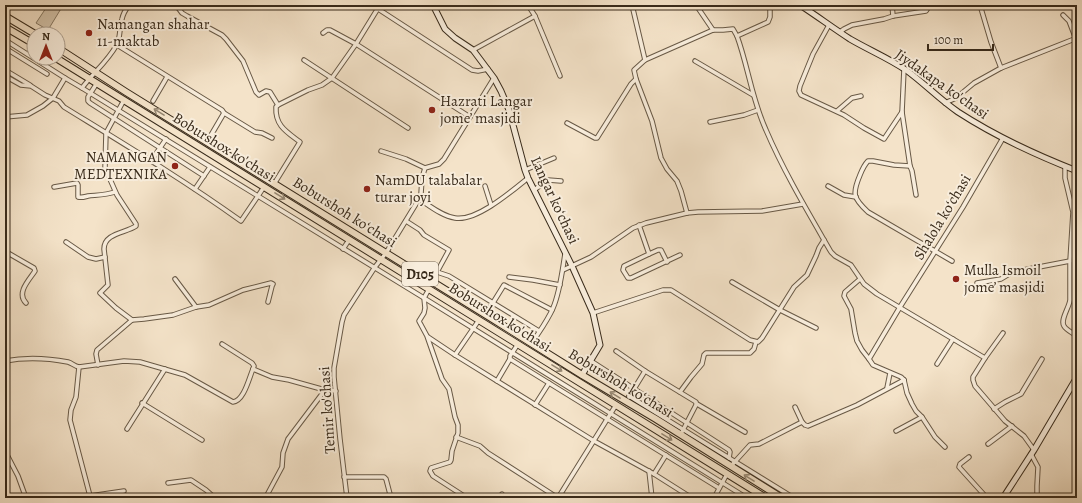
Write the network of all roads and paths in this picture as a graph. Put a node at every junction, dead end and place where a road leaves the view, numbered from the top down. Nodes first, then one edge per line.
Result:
1 (123, 5) edge
2 (130, 5) edge
3 (176, 5) edge
4 (372, 5) edge
5 (433, 5) edge
6 (528, 5) edge
7 (632, 5) edge
8 (696, 5) edge
9 (770, 5) edge
10 (800, 5) edge
11 (892, 5) edge
12 (928, 5) edge
13 (980, 5) edge
14 (379, 7) edge
15 (125, 10) junction
16 (1063, 15) dead end
17 (5, 16) edge
18 (534, 16) junction
19 (893, 16) junction
20 (828, 25) junction
21 (5, 26) edge
22 (26, 29) edge
23 (713, 30) junction
24 (840, 32) junction
25 (323, 33) dead end
26 (737, 36) junction
27 (26, 39) edge
28 (1076, 39) edge
29 (5, 40) edge
30 (356, 44) junction
31 (117, 45) junction
32 (5, 48) edge
33 (473, 50) junction
34 (66, 53) edge
35 (304, 60) dead end
36 (645, 60) junction
37 (695, 61) dead end
38 (66, 64) edge
39 (1001, 68) junction
40 (488, 69) junction
41 (904, 69) junction
42 (5, 70) edge
43 (95, 72) junction
44 (47, 74) dead end
45 (5, 76) edge
46 (560, 76) dead end
47 (167, 77) junction
48 (65, 78) junction
49 (90, 78) junction
50 (332, 78) junction
51 (494, 78) junction
52 (636, 79) junction
53 (97, 83) junction
54 (31, 86) junction
55 (82, 88) junction
56 (90, 93) junction
57 (753, 95) junction
58 (862, 96) dead end
59 (53, 98) junction
60 (124, 100) junction
61 (153, 101) dead end
62 (946, 103) junction
63 (278, 105) junction
64 (1077, 105) edge
65 (1077, 108) edge
66 (118, 110) junction
67 (758, 110) junction
68 (837, 111) junction
69 (902, 112) junction
70 (224, 113) junction
71 (5, 117) edge
72 (470, 117) junction
73 (114, 118) junction
74 (710, 122) dead end
75 (567, 123) dead end
76 (408, 128) dead end
77 (106, 133) junction
78 (272, 138) dead end
79 (1003, 138) junction
80 (166, 140) junction
81 (207, 142) junction
82 (160, 148) junction
83 (381, 151) dead end
84 (554, 158) dead end
85 (151, 161) junction
86 (910, 166) junction
87 (1065, 166) junction
88 (210, 167) junction
89 (425, 168) junction
90 (525, 170) junction
91 (1077, 171) edge
92 (204, 176) junction
93 (528, 178) junction
94 (561, 181) dead end
95 (274, 184) junction
96 (485, 186) dead end
97 (828, 186) dead end
98 (54, 187) dead end
99 (264, 187) junction
100 (195, 189) junction
101 (534, 190) junction
102 (115, 192) junction
103 (916, 195) dead end
104 (258, 197) junction
105 (856, 197) junction
106 (419, 199) junction
107 (803, 204) junction
108 (491, 205) junction
109 (687, 213) junction
110 (319, 221) junction
111 (406, 221) junction
112 (639, 225) junction
113 (313, 230) junction
114 (349, 240) junction
115 (824, 240) junction
116 (66, 242) dead end
117 (343, 249) junction
118 (565, 252) junction
119 (936, 252) junction
120 (5, 253) edge
121 (386, 253) junction
122 (649, 254) junction
123 (680, 255) dead end
124 (104, 257) junction
125 (381, 259) junction
126 (952, 261) dead end
127 (1070, 261) junction
128 (667, 262) junction
129 (572, 266) junction
130 (375, 267) junction
131 (563, 270) junction
132 (509, 277) dead end
133 (175, 279) dead end
134 (860, 279) junction
135 (732, 282) dead end
136 (977, 283) dead end
137 (560, 285) junction
138 (429, 289) junction
139 (424, 298) junction
140 (268, 302) dead end
141 (26, 303) dead end
142 (493, 303) junction
143 (196, 307) junction
144 (900, 307) junction
145 (552, 310) junction
146 (780, 310) junction
147 (593, 313) junction
148 (486, 314) junction
149 (132, 320) junction
150 (478, 320) junction
151 (473, 328) junction
152 (816, 328) dead end
153 (539, 332) junction
154 (1003, 333) dead end
155 (427, 336) junction
156 (1077, 336) edge
157 (953, 339) junction
158 (756, 342) junction
159 (532, 343) junction
160 (222, 344) dead end
161 (518, 344) junction
162 (616, 351) dead end
163 (512, 353) junction
164 (455, 355) junction
165 (985, 358) junction
166 (510, 359) junction
167 (869, 359) junction
168 (1042, 359) dead end
169 (5, 361) edge
170 (591, 361) junction
171 (936, 364) dead end
172 (98, 365) junction
173 (79, 367) junction
174 (165, 369) junction
175 (253, 369) junction
176 (645, 371) junction
177 (890, 372) junction
178 (582, 375) junction
179 (1077, 377) edge
180 (904, 380) junction
181 (497, 381) junction
182 (549, 383) junction
183 (887, 388) junction
184 (634, 389) junction
185 (325, 390) junction
186 (336, 391) junction
187 (680, 392) junction
188 (628, 399) junction
189 (142, 403) junction
190 (697, 404) junction
191 (536, 405) junction
192 (616, 405) junction
193 (796, 407) dead end
194 (994, 409) junction
195 (611, 414) junction
196 (922, 417) junction
197 (608, 419) junction
198 (802, 422) junction
199 (687, 423) junction
200 (1012, 426) junction
201 (127, 429) dead end
202 (896, 431) dead end
203 (682, 432) junction
204 (745, 432) dead end
205 (705, 434) junction
206 (456, 437) junction
207 (202, 440) dead end
208 (594, 441) junction
209 (700, 443) junction
210 (988, 444) dead end
211 (945, 447) dead end
212 (5, 451) edge
213 (1032, 452) junction
214 (666, 455) junction
215 (969, 457) dead end
216 (728, 458) junction
217 (733, 464) junction
218 (649, 472) junction
219 (654, 474) junction
220 (727, 474) junction
221 (344, 477) junction
222 (168, 482) dead end
223 (722, 483) junction
224 (719, 488) junction
225 (124, 491) dead end
226 (755, 491) junction
227 (90, 496) junction
228 (464, 496) dead end
229 (26, 498) edge
230 (77, 498) edge
231 (215, 498) edge
232 (267, 498) edge
233 (347, 498) edge
234 (391, 498) edge
235 (558, 498) edge
236 (652, 498) edge
237 (692, 498) edge
238 (714, 498) edge
239 (747, 498) edge
240 (751, 498) edge
241 (766, 498) edge
242 (782, 498) edge
243 (794, 498) edge
244 (987, 498) edge
245 (1003, 498) edge
246 (1037, 498) edge

1 - 15 street
2 - 15 street
3 - 63 street
4 - 14 street
5 - 33 street, Langar koʻchasi
6 - 18 street
7 - 36 street
8 - 23 street
9 - 26 street
10 - 20 street, Jiydakapa ko'chasi
11 - 19 street
12 - 19 street
13 - 39 street
14 - 30 street
14 - 40 street
15 - 31 street
16 - 28 street
17 - 22 main road
18 - 33 street
18 - 46 street
19 - 24 street
20 - 24 street, Jiydakapa ko'chasi
20 - 68 street
21 - 27 main road
23 - 26 street
23 - 36 street
24 - 41 street, Jiydakapa ko'chasi
25 - 30 street
26 - 57 street
28 - 39 street
29 - 48 street
30 - 50 street
30 - 72 street
31 - 43 street
31 - 47 street
32 - 44 street
33 - 40 street, Langar koʻchasi
34 - 43 main road, Boburshoh koʻchasi / D105
35 - 50 street
36 - 52 street
37 - 57 street
38 - 49 main road, Boburshox ko'chasi / D105
39 - 62 street
40 - 51 street, Langar koʻchasi
41 - 62 street, Jiydakapa ko'chasi
41 - 69 street
42 - 54 street
43 - 49 street
81 -> 43 main road, Boburshoh koʻchasi / D105
45 - 54 street
47 - 61 street
47 - 70 street
48 - 55 street
48 - 59 street
49 - 53 main road, Boburshox ko'chasi / D105
49 - 55 street
50 - 63 street
50 - 76 street
51 - 72 street
51 - 90 street, Langar koʻchasi
52 - 75 street
52 - 109 street
53 - 56 street
53 - 60 main road, Boburshox ko'chasi / D105
54 - 59 street
55 - 56 street
56 - 66 street
56 - 73 street
57 - 67 street
58 - 68 street
59 - 71 street
59 - 77 street
60 - 66 street
60 - 99 main road, Boburshox ko'chasi / D105
62 - 79 street, Jiydakapa ko'chasi
63 - 95 street
64 - 65 street
66 - 73 street
66 - 80 street
67 - 74 street
67 - 107 street
68 - 69 street
69 - 86 street
70 - 78 street
70 - 81 street
72 - 89 street
73 - 77 street
73 - 82 street
77 - 85 street
77 - 102 street
79 - 87 street, Jiydakapa ko'chasi
79 - 119 street, Shalola koʻchasi
80 - 82 street
80 - 88 street
81 - 95 main road, Boburshoh koʻchasi / D105
82 - 85 street
82 - 92 street
83 - 89 street
84 - 90 street
85 - 100 street
86 - 103 street
86 - 105 street
87 - 91 street, Jiydakapa ko'chasi
87 - 127 street
88 - 92 street
88 - 104 street
89 - 106 street
90 - 93 street, Langar koʻchasi
92 - 100 street
93 - 101 street, Langar koʻchasi
93 - 108 street
94 - 101 street
95 - 121 main road, Boburshoh koʻchasi / D105
96 - 108 street
97 - 105 street
98 - 102 street
99 - 104 street
99 -> 110 main road, Boburshox ko'chasi / D105
100 - 104 street
101 - 118 street, Langar koʻchasi
102 - 124 street
104 - 113 street
105 - 119 street
106 - 108 street
106 - 111 street, Temir ko'chasi
107 - 109 street
107 - 115 street
109 - 112 street
110 - 113 street
110 - 114 main road, Boburshox ko'chasi / D105
111 - 121 street, Temir ko'chasi
111 - 142 street
112 - 122 street
112 - 129 street
113 - 117 street
114 - 117 street
114 - 125 main road, Boburshox ko'chasi / D105
115 - 134 street
115 - 146 street
116 - 124 street
117 - 130 street
118 - 129 street, Langar koʻchasi
118 - 131 street
119 - 126 street
119 - 144 street, Shalola koʻchasi
120 - 141 street
121 - 125 street, Temir ko'chasi
121 - 148 main road, Boburshoh koʻchasi / D105
122 - 128 street
122 - 128 street
123 - 128 street
124 - 149 street
125 - 130 street, Temir ko'chasi
125 - 138 main road, Boburshox ko'chasi / D105
127 - 136 street
127 - 156 street
129 - 131 street
129 - 147 street, Langar koʻchasi
130 - 139 street
130 - 186 street, Temir ko'chasi
131 - 137 street
132 - 137 street
133 - 143 street
134 - 144 street
134 - 167 street
135 - 146 street
137 - 145 street
138 - 139 street
138 - 150 main road, Boburshox ko'chasi / D105
139 - 151 street
139 - 155 street
140 - 143 street
142 - 145 street
142 - 148 street
142 - 153 street
143 - 149 street
144 - 157 street
144 - 167 street, Shalola koʻchasi
145 - 153 street
146 - 152 street
146 - 158 street
147 - 158 street
147 - 170 street, Langar koʻchasi
148 - 159 main road, Boburshoh koʻchasi / D105
149 - 172 street
150 - 151 street
150 - 161 main road, Boburshox ko'chasi / D105
151 - 163 street
151 - 164 street
153 - 159 street
154 - 165 street
155 - 164 street
155 - 206 street
157 - 165 street
157 - 171 street
158 - 187 street
159 - 178 main road, Boburshoh koʻchasi / D105
160 - 175 street
161 - 163 street
161 -> 192 main road, Boburshox ko'chasi / D105
162 - 176 street
163 - 166 street
163 - 195 street
164 - 181 street
165 - 194 street
166 - 181 street
166 - 182 street
167 - 177 street
168 - 194 street
169 - 173 street
170 - 178 street, Langar koʻchasi
170 - 184 street
172 - 173 street
172 - 174 street
173 - 227 street
174 - 175 street
174 - 189 street
175 - 185 street
176 - 184 street
176 - 187 street
177 - 180 street
177 - 183 street
188 -> 178 main road, Boburshoh koʻchasi / D105
179 - 213 street
180 - 183 street
180 - 196 street
181 - 191 street
182 - 191 street
182 - 197 street
183 - 198 street
184 - 188 street
184 - 199 street
185 - 186 street
185 - 232 street
186 - 221 street, Temir ko'chasi
187 - 190 street
188 - 203 main road, Boburshoh koʻchasi / D105
189 - 201 street
189 - 207 street
190 - 199 street
190 - 204 street
191 - 208 street
192 - 195 street
192 -> 220 main road, Boburshox ko'chasi / D105
193 - 198 street
194 - 200 street
195 - 197 street
195 - 223 street
196 - 202 street
196 - 211 street
197 - 208 street
197 - 214 street
198 - 217 street
199 - 203 street
199 - 205 street
200 - 210 street
200 - 213 street
203 - 209 main road, Boburshoh koʻchasi / D105
205 - 209 street
205 - 216 street
206 - 228 street
206 - 235 street
208 - 218 street
208 - 235 street
209 - 216 street
209 - 217 main road, Boburshoh koʻchasi / D105
212 - 229 street
213 - 245 street
213 - 246 street
214 - 219 street
214 - 224 street
215 - 244 street
216 - 217 street
242 -> 217 main road, Boburshoh koʻchasi / D105
217 - 243 street
218 - 219 street
218 - 236 street
219 - 237 street
220 - 223 street
220 - 226 main road, Boburshox ko'chasi / D105
221 - 233 street, Temir ko'chasi
221 - 234 street
222 - 231 street
223 - 224 street
223 - 239 street
224 - 238 street
225 - 227 street
226 - 240 street
226 - 241 main road, Boburshox ko'chasi / D105
227 - 230 street

